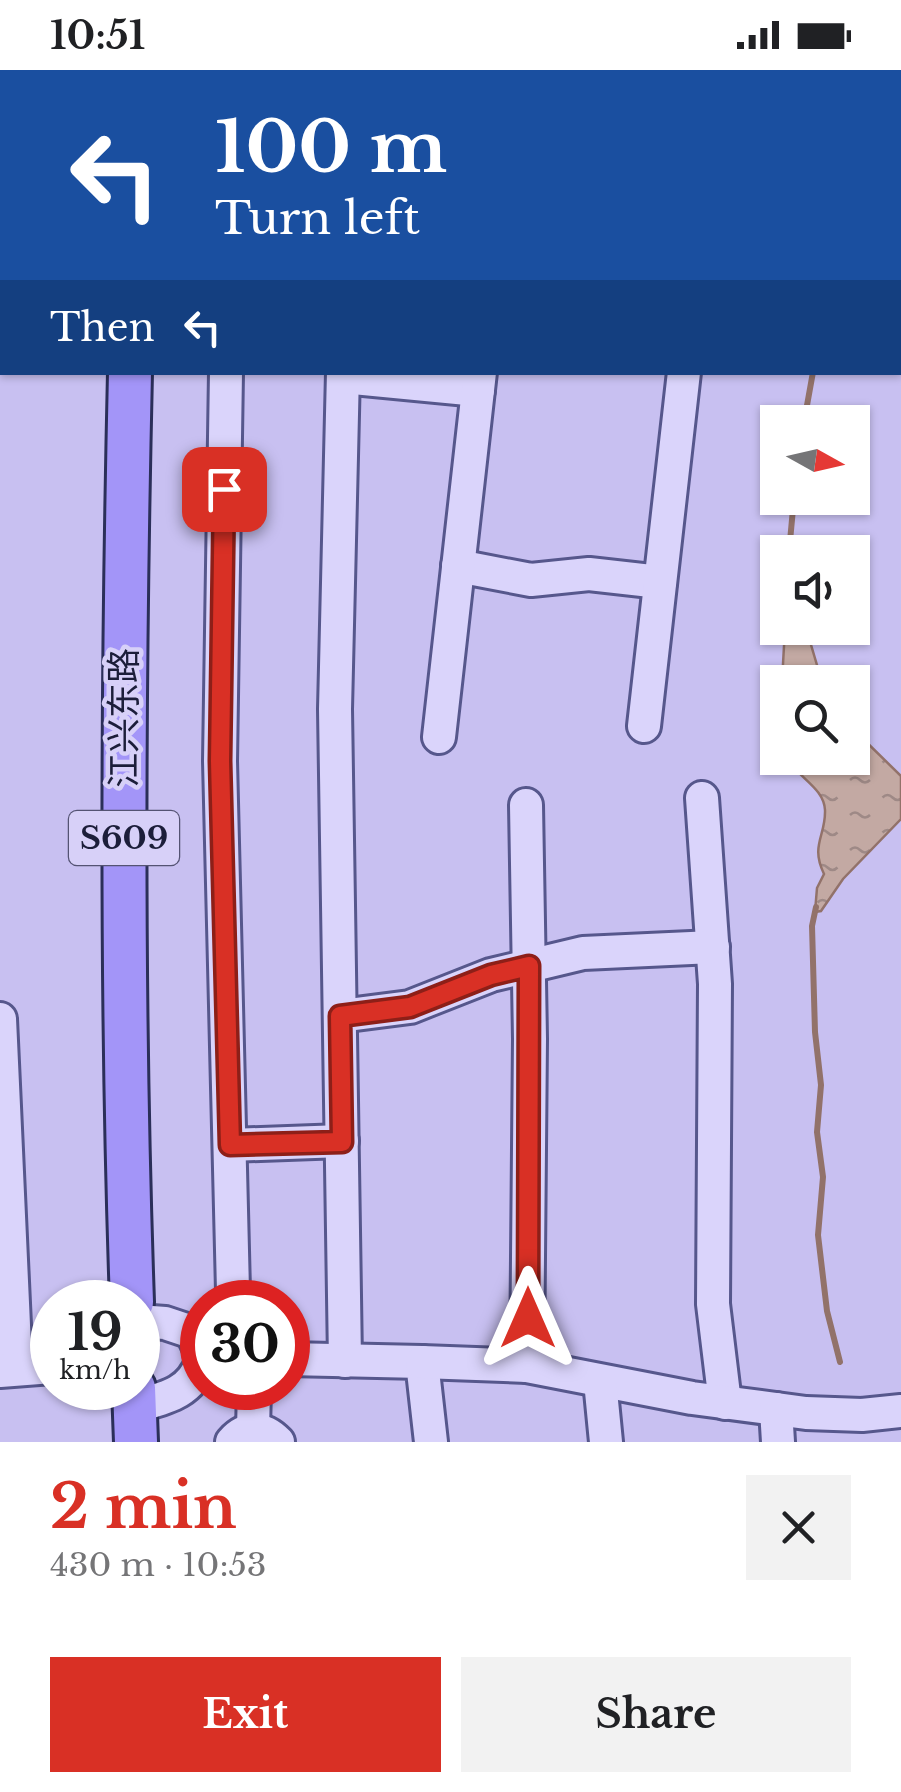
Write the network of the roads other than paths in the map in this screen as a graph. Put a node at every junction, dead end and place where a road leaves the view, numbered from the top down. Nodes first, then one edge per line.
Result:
1 (130, 375) edge
2 (226, 375) edge
3 (343, 375) edge
4 (684, 375) edge
5 (479, 381) edge
6 (458, 566) junction
7 (660, 582) junction
8 (644, 726) dead end
9 (440, 737) dead end
10 (702, 798) dead end
11 (526, 805) dead end
12 (712, 947) junction
13 (529, 966) junction
14 (340, 1016) junction
15 (0, 1019) edge
16 (342, 1142) junction
17 (230, 1145) junction
18 (131, 1280) edge
19 (233, 1280) edge
20 (310, 1360) edge
21 (346, 1360) junction
22 (422, 1362) junction
23 (527, 1366) junction
24 (8, 1370) edge
25 (600, 1380) junction
26 (180, 1390) edge
27 (726, 1403) junction
28 (254, 1410) edge
29 (135, 1412) edge
30 (901, 1412) edge
31 (777, 1426) edge
32 (254, 1438) edge
33 (431, 1442) edge
34 (606, 1442) edge

1 - 18 main road, 江兴东路 / S609
2 - 17 street
3 - 5 street
3 - 14 street
4 - 7 street
5 - 6 street
6 - 7 street
6 - 9 street
7 - 8 street
10 - 12 street
11 - 13 street
12 - 13 street
12 - 27 street
13 - 14 street
13 - 23 street
14 - 16 street
15 - 24 street
16 - 17 street
16 - 21 street
17 - 19 street
20 - 21 street
21 - 22 street
22 - 23 street
22 - 33 street
23 - 25 street
25 - 27 street
25 - 34 street
26 - 29 street
27 - 31 street
28 - 32 street
30 - 31 street

